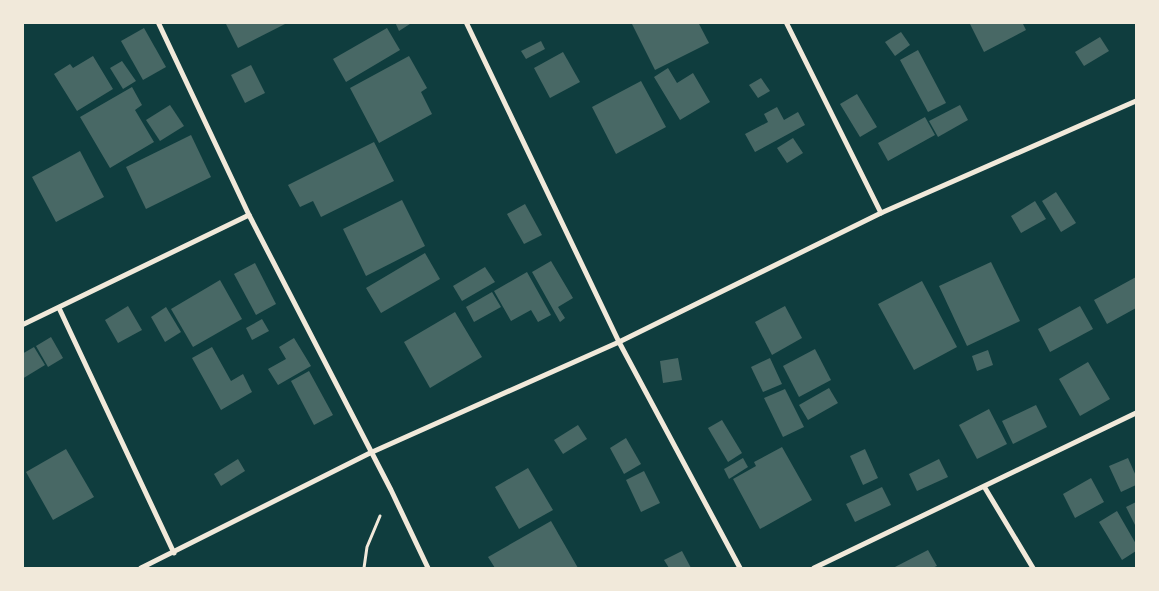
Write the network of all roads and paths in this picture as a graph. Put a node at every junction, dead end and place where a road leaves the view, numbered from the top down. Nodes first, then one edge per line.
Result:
1 (158, 22) edge
2 (466, 22) edge
3 (786, 22) edge
4 (1136, 101) edge
5 (881, 213) junction
6 (249, 215) junction
7 (59, 308) junction
8 (22, 325) edge
9 (619, 342) junction
10 (1136, 413) edge
11 (370, 453) junction
12 (985, 488) junction
13 (391, 490) junction
14 (174, 553) junction
15 (141, 568) edge
16 (364, 568) edge
17 (428, 568) edge
18 (740, 568) edge
19 (814, 568) edge
20 (1033, 568) edge

1 - 6 street
2 - 9 street
3 - 5 street
4 - 5 street
5 - 9 street
6 - 7 street
6 - 11 street
7 - 8 street
7 - 14 street
9 - 11 street
9 - 18 street
10 - 12 street
11 - 13 street
11 - 14 street
12 - 19 street
12 - 20 street
13 - 16 path
13 - 17 street
14 - 15 street

